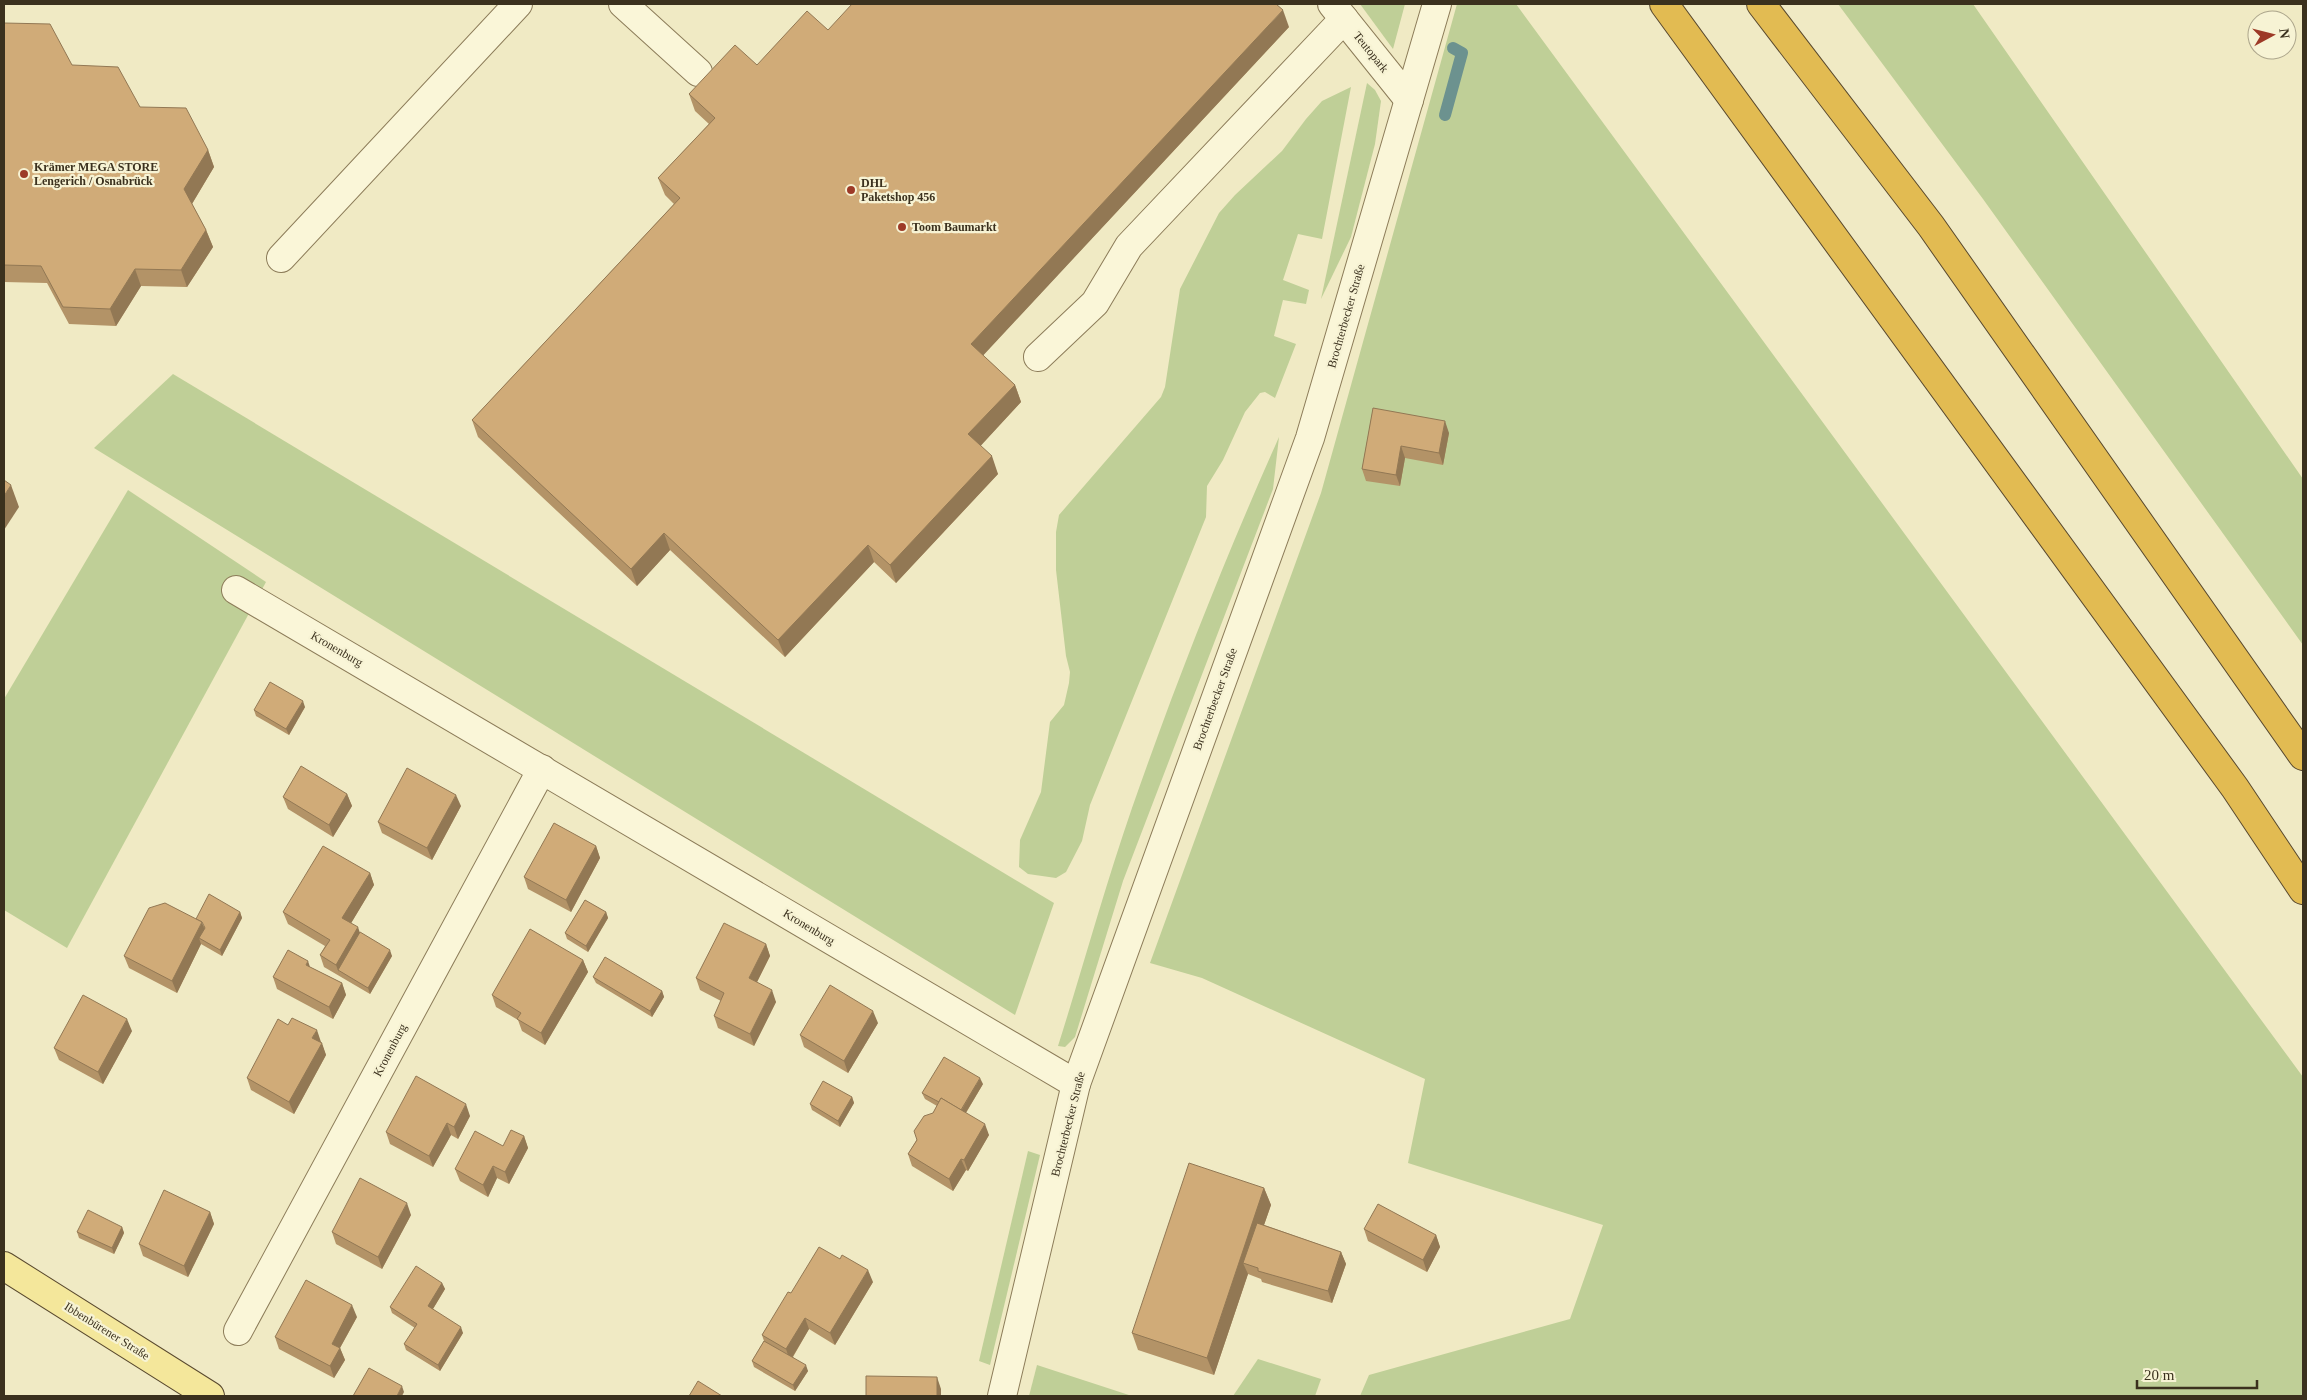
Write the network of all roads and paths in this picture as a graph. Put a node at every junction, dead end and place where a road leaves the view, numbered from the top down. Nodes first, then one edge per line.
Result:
1 (518, 4) edge
2 (624, 4) edge
3 (1437, 4) edge
4 (1664, 4) edge
5 (1761, 4) edge
6 (1338, 11) edge
7 (698, 72) dead end
8 (1410, 100) junction
9 (281, 258) dead end
10 (1038, 357) dead end
11 (236, 590) dead end
12 (2303, 756) edge
13 (542, 769) junction
14 (2303, 890) edge
15 (1076, 1084) junction
16 (4, 1266) edge
17 (238, 1331) dead end
18 (210, 1396) edge
19 (1002, 1396) edge

1 - 9 street
2 - 7 street
3 - 8 street, Brochterbecker Straße
4 - 14 highway
5 - 12 highway
6 - 8 street, Teutopark
6 - 10 street
8 - 15 street, Brochterbecker Straße
11 - 13 street, Kronenburg
13 - 15 street, Kronenburg
13 - 17 street, Kronenburg
15 - 19 street, Brochterbecker Straße
16 - 18 main road, Ibbenbürener Straße

